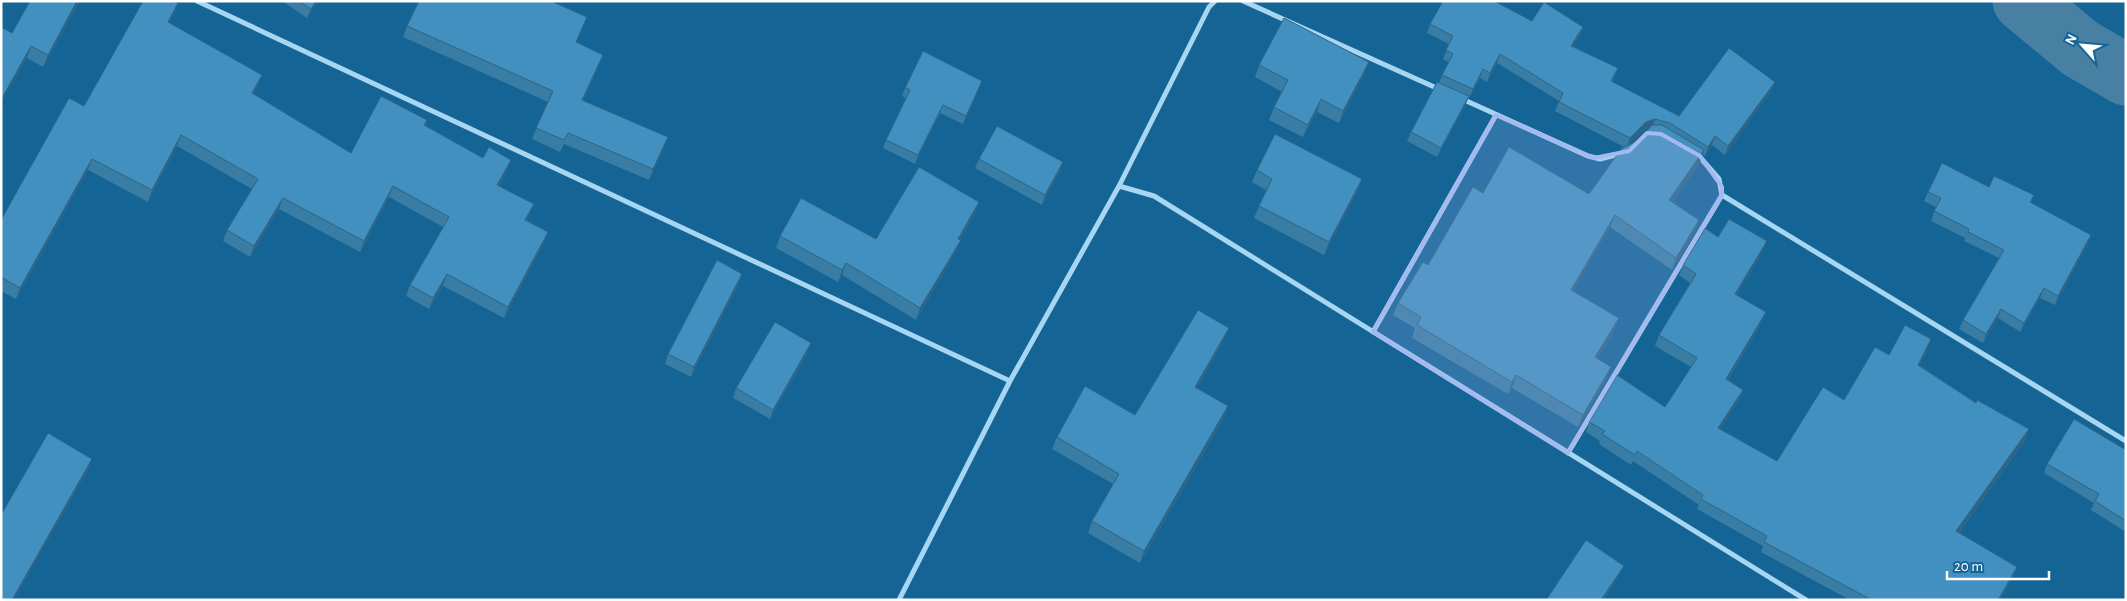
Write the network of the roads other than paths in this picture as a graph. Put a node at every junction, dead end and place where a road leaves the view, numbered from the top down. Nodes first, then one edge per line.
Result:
1 (197, 1) edge
2 (1215, 1) edge
3 (1243, 1) edge
4 (1496, 114) junction
5 (1629, 151) edge
6 (1692, 152) edge
7 (1119, 186) junction
8 (1722, 195) junction
9 (1373, 332) junction
10 (1010, 381) junction
11 (2126, 441) edge
12 (1568, 453) junction
13 (899, 600) edge
14 (1806, 600) edge

1 - 10 street
2 - 7 street
3 - 4 street
4 - 5 street
4 - 9 street
6 - 8 street
7 - 9 street
7 - 10 street
8 - 11 street
8 - 12 street
9 - 12 street
10 - 13 street
12 - 14 street

